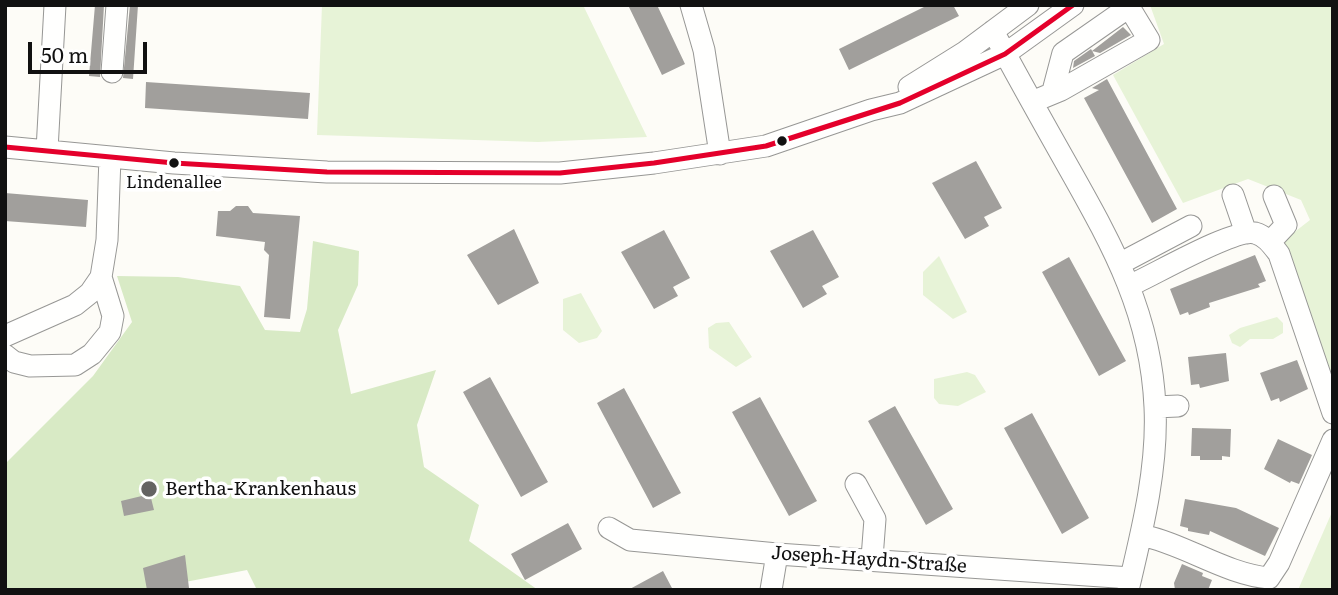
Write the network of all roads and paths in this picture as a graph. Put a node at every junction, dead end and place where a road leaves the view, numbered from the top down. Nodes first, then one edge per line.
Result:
1 (55, 5) edge
2 (117, 5) edge
3 (691, 5) edge
4 (1028, 5) edge
5 (1073, 5) edge
6 (992, 31) junction
7 (1005, 54) junction
8 (112, 72) dead end
9 (1053, 91) junction
10 (1032, 102) junction
11 (871, 110) junction
12 (5, 147) edge
13 (47, 150) junction
14 (720, 154) junction
15 (110, 157) junction
16 (1233, 195) dead end
17 (1274, 195) dead end
18 (1191, 226) dead end
19 (1246, 233) junction
20 (1270, 242) junction
21 (1121, 264) junction
22 (101, 277) junction
23 (1131, 285) junction
24 (5, 336) edge
25 (5, 355) edge
26 (1178, 406) dead end
27 (1155, 407) junction
28 (1333, 413) edge
29 (1333, 440) edge
30 (856, 484) dead end
31 (610, 528) dead end
32 (1141, 535) junction
33 (777, 554) junction
34 (872, 558) junction
35 (1130, 584) edge
36 (772, 590) edge

1 - 13 street
2 - 8 street
3 - 14 street
4 - 6 street
5 - 7 street
6 - 7 street
6 - 11 street
7 - 10 street
7 - 11 street
9 - 9 street
9 - 10 street
10 - 21 street
11 - 14 street
12 - 13 street
13 - 15 street
14 - 15 street
15 - 22 street
16 - 19 street
17 - 20 street
18 - 21 street
19 - 20 street
19 - 23 street
20 - 28 street
21 - 23 street
22 - 24 street
22 - 25 street
23 - 27 street
26 - 27 street
27 - 32 street
29 - 32 street
30 - 34 street
31 - 33 street, Joseph-Haydn-Straße
32 - 35 street
33 - 34 street, Joseph-Haydn-Straße
33 - 36 street
34 - 35 street, Joseph-Haydn-Straße

